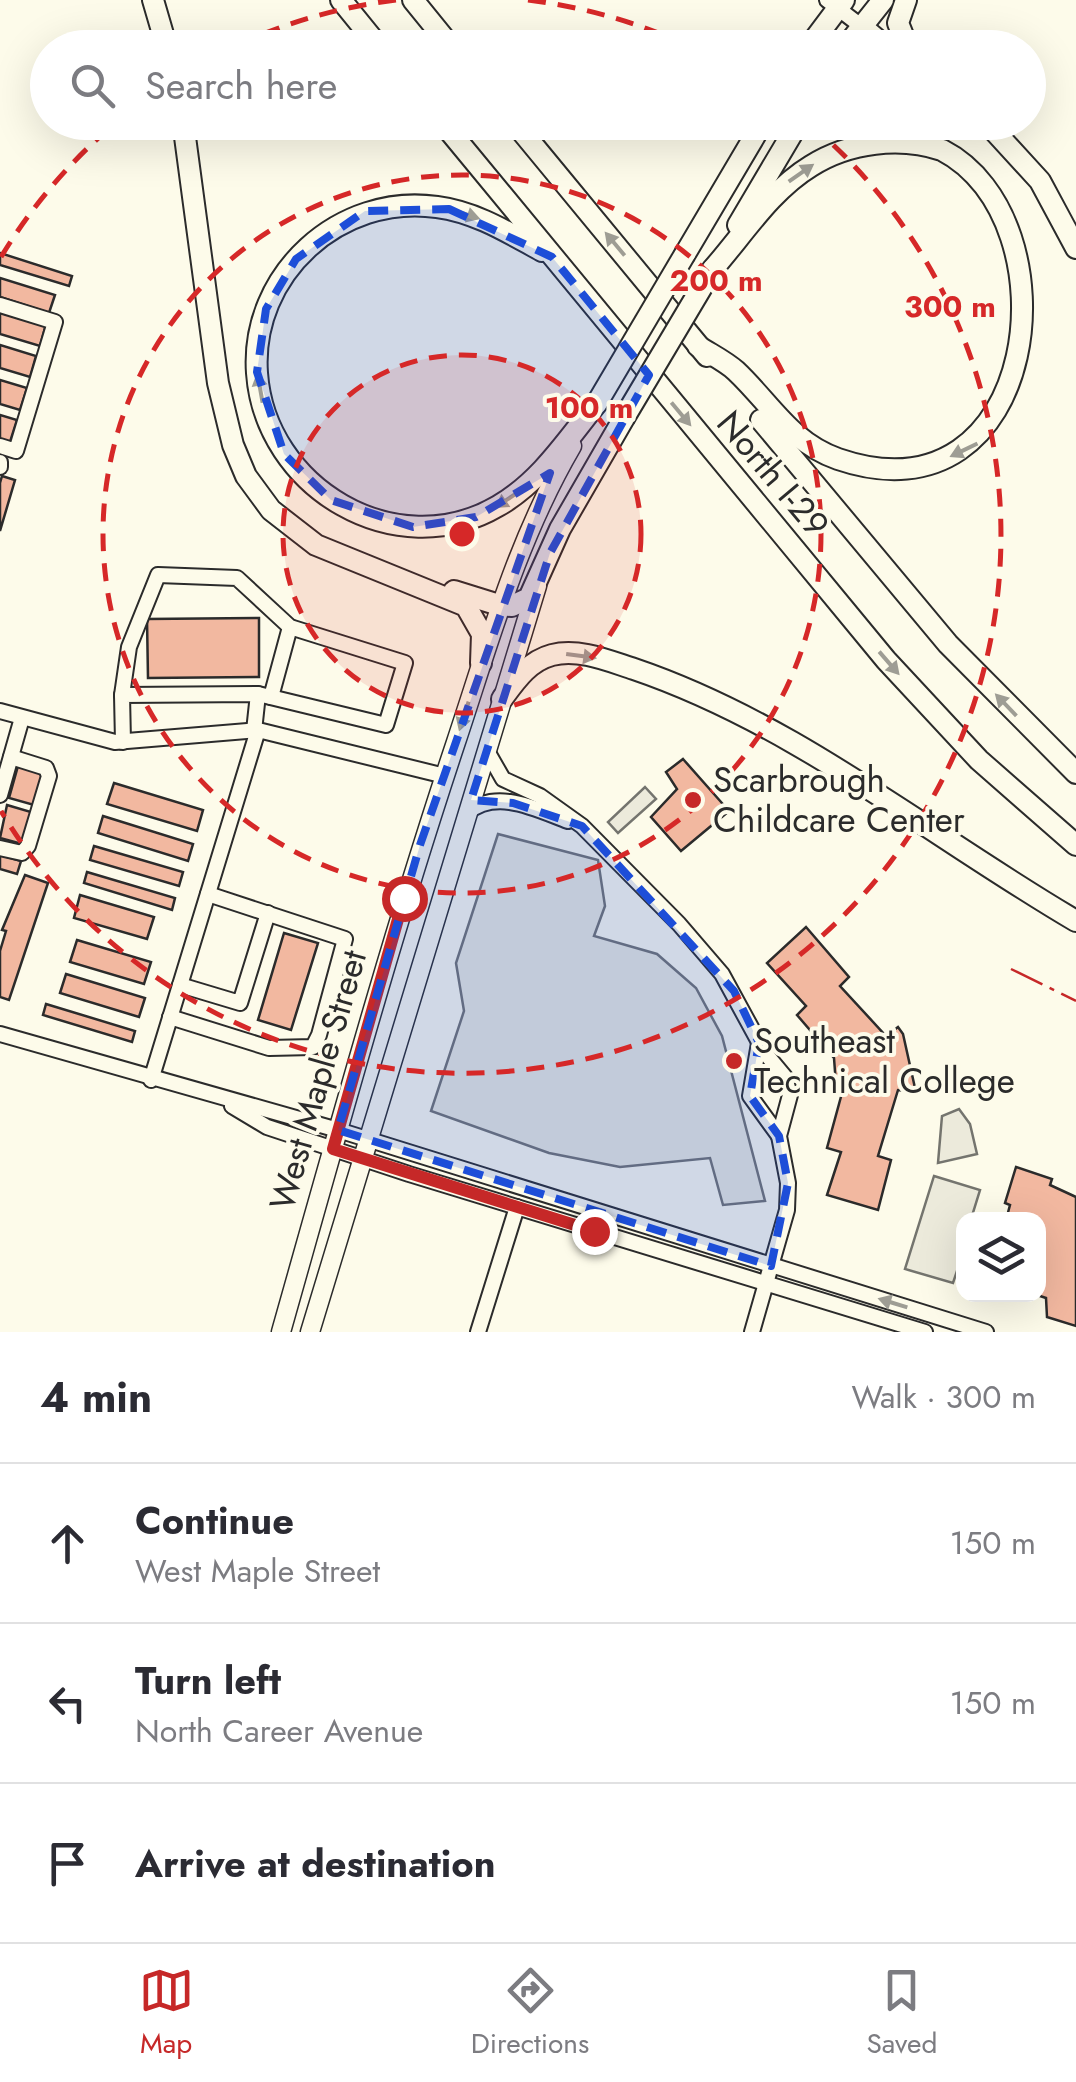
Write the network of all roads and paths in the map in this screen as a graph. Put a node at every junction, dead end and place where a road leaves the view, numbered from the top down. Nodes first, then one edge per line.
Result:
1 (153, 0) edge
2 (341, 0) edge
3 (413, 0) edge
4 (883, 0) edge
5 (906, 0) edge
6 (836, 2) edge
7 (860, 26) junction
8 (162, 30) edge
9 (365, 30) edge
10 (437, 30) edge
11 (819, 30) edge
12 (857, 30) edge
13 (865, 30) edge
14 (901, 30) edge
15 (185, 140) edge
16 (457, 140) edge
17 (529, 140) edge
18 (752, 140) edge
19 (788, 140) edge
20 (1003, 140) edge
21 (1012, 194) dead end
22 (1076, 248) edge
23 (552, 257) junction
24 (712, 270) junction
25 (0, 305) edge
26 (698, 346) junction
27 (597, 402) junction
28 (1022, 403) dead end
29 (0, 446) edge
30 (356, 561) junction
31 (541, 575) junction
32 (499, 606) junction
33 (290, 627) junction
34 (481, 664) junction
35 (122, 695) junction
36 (264, 695) junction
37 (502, 699) junction
38 (0, 711) edge
39 (22, 718) junction
40 (256, 730) junction
41 (123, 742) junction
42 (486, 749) junction
43 (11, 756) junction
44 (1076, 773) edge
45 (445, 776) junction
46 (0, 795) edge
47 (466, 813) junction
48 (582, 826) junction
49 (1076, 845) edge
50 (0, 848) edge
51 (208, 894) junction
52 (268, 913) junction
53 (1076, 920) edge
54 (180, 985) junction
55 (170, 1017) junction
56 (0, 1034) edge
57 (759, 1042) junction
58 (151, 1080) junction
59 (219, 1098) junction
60 (338, 1130) junction
61 (779, 1136) junction
62 (364, 1148) junction
63 (333, 1149) junction
64 (518, 1208) junction
65 (771, 1266) junction
66 (766, 1283) junction
67 (281, 1332) edge
68 (310, 1332) edge
69 (478, 1332) edge
70 (752, 1332) edge
71 (924, 1332) edge
72 (986, 1332) edge

1 - 8 highway
2 - 9 highway
3 - 10 highway
4 - 7 highway
5 - 14 highway
6 - 7 street
6 - 11 highway
7 - 12 highway
7 - 13 highway
15 - 30 highway
16 - 23 highway, North I-29
26 -> 17 highway, North I-29
18 - 27 highway, bridge
19 - 24 highway
20 - 22 highway
24 -> 21 highway
27 -> 23 highway
23 -> 49 highway, North I-29
24 - 31 highway, bridge
25 - 29 street
28 -> 26 highway
44 -> 26 highway, North I-29
27 - 32 main road, West Maple Street
30 - 32 highway
30 - 34 highway
31 - 32 highway
31 - 37 main road, West Maple Street
32 - 34 main road, West Maple Street
33 - 35 street
33 - 36 street
33 - 36 street
34 -> 45 main road, West Maple Street
35 - 36 street
35 - 41 street
36 - 40 street
37 - 42 main road, West Maple Street
37 -> 53 highway
38 - 39 street
39 - 41 street
39 - 43 street
40 - 41 street
40 - 45 street
40 - 51 street
42 - 47 main road, West Maple Street
42 - 48 street
43 - 46 street
43 - 50 street
45 - 60 main road, West Maple Street
47 - 48 street
47 - 62 main road, West Maple Street
48 - 57 street
51 - 52 street
51 - 54 street
52 - 54 street
52 - 55 street
54 - 55 street
55 - 58 street
56 - 58 street
57 - 61 street
57 - 61 street
58 - 59 street
59 - 60 street
59 - 63 street
60 - 62 street
60 - 63 main road, West Maple Street
61 - 65 street
62 - 63 street
62 - 64 street
62 - 65 street
62 - 68 main road, West Maple Street
63 - 67 main road, West Maple Street
64 - 66 street
64 - 69 street
65 - 66 street
72 -> 65 street
66 - 70 street
66 - 71 street

